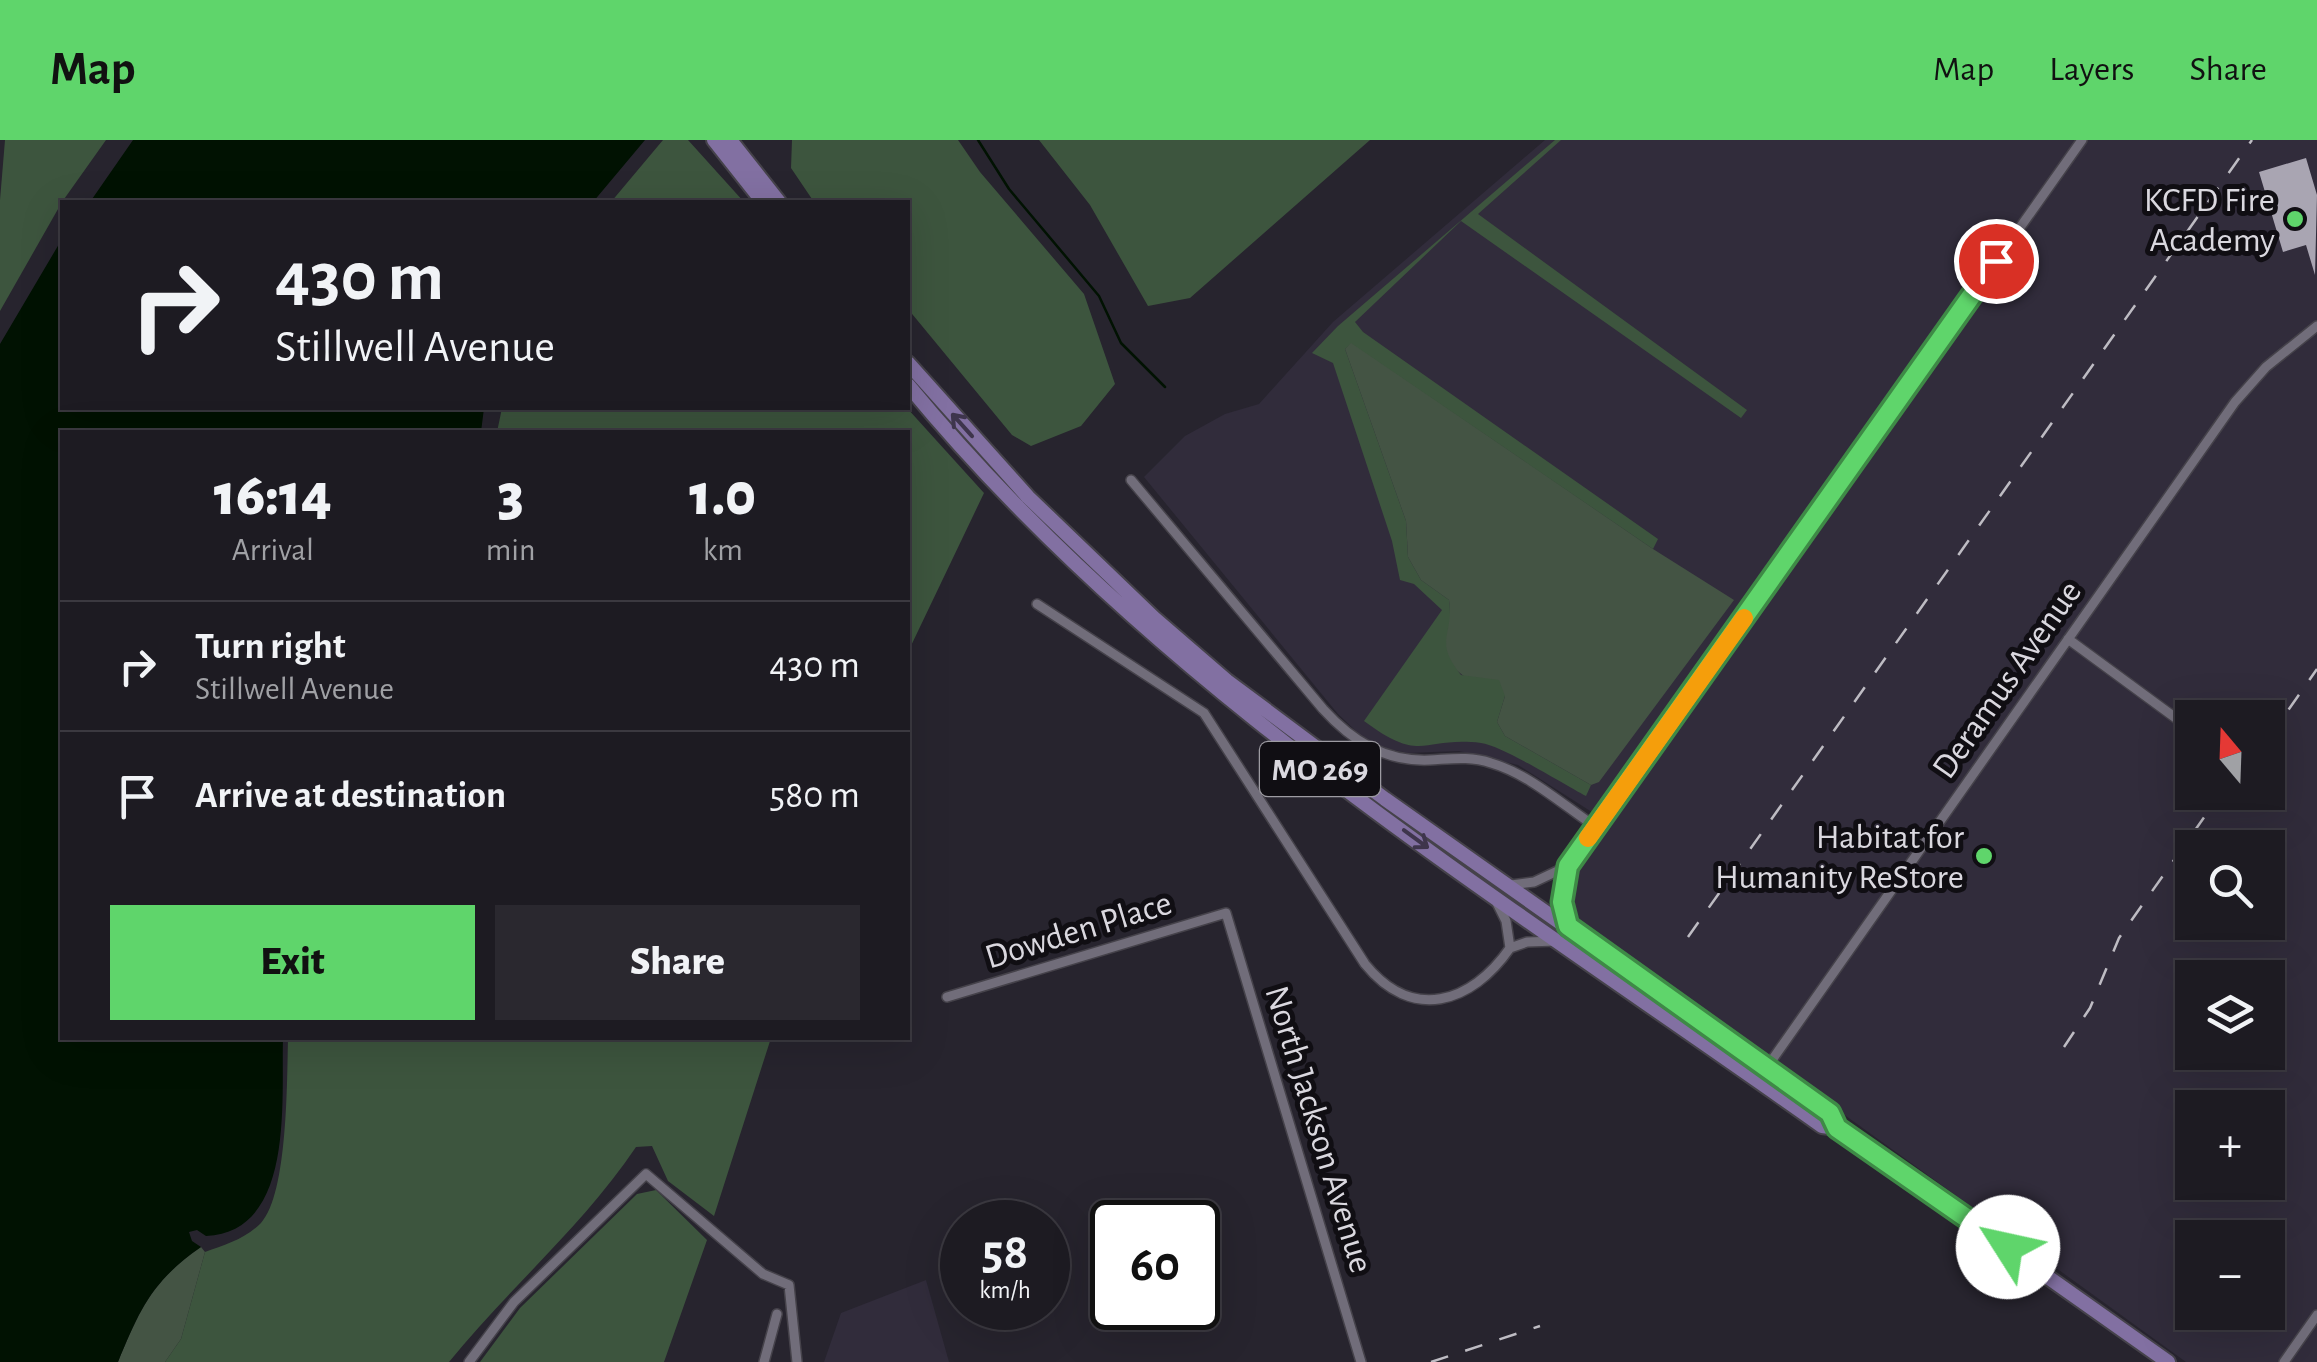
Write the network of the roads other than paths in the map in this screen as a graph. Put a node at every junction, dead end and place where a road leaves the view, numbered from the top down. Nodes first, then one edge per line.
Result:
1 (714, 140) edge
2 (730, 140) edge
3 (2082, 140) edge
4 (760, 200) edge
5 (777, 200) edge
6 (2317, 326) edge
7 (910, 365) edge
8 (910, 387) edge
9 (1132, 480) dead end
10 (1098, 576) junction
11 (1037, 604) dead end
12 (2068, 640) junction
13 (2175, 718) edge
14 (1596, 827) junction
15 (1568, 866) junction
16 (1511, 885) junction
17 (1492, 893) junction
18 (1226, 913) joint
19 (1568, 926) junction
20 (1557, 942) junction
21 (1510, 948) junction
22 (947, 997) dead end
23 (1762, 1074) junction
24 (777, 1314) dead end
25 (2317, 1315) edge
26 (469, 1362) edge
27 (764, 1362) edge
28 (797, 1362) edge
29 (1361, 1362) edge
30 (2168, 1362) edge
31 (2284, 1362) edge

1 - 4 main road
2 - 5 main road
3 - 14 street
6 - 12 street, Deramus Avenue
10 -> 7 main road, MO 269
8 - 10 main road, MO 269
9 - 14 street
10 - 16 main road, MO 269
10 -> 17 main road, MO 269
11 - 21 street
12 - 13 street
12 - 23 street, Deramus Avenue
14 - 15 street
15 - 16 street
15 - 19 street
16 - 19 main road, MO 269
17 - 20 main road, MO 269
17 - 21 street
18 - 22 street, Dowden Place
18 - 29 street, North Jackson Avenue
19 - 23 main road, MO 269
20 - 21 street
20 - 23 main road, MO 269
23 - 30 main road, MO 269
24 - 27 street
25 - 31 street
26 - 28 street

